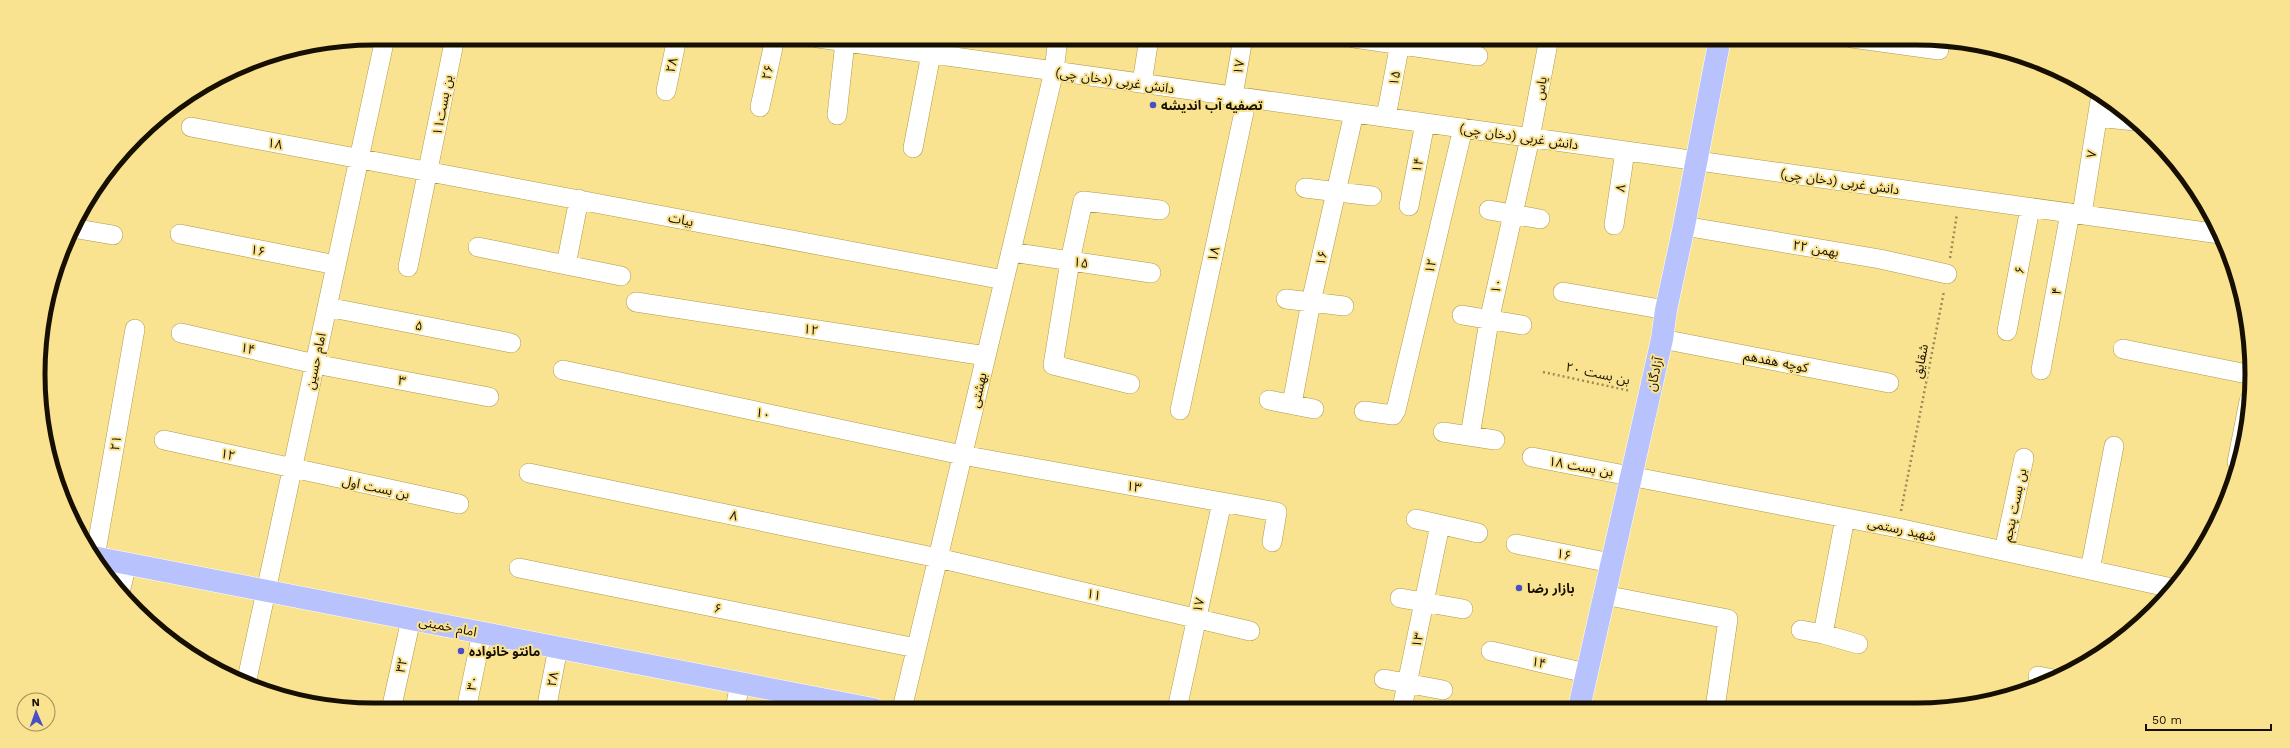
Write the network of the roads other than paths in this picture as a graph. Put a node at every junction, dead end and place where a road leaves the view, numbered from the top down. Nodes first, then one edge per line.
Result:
1 (383, 45) edge
2 (454, 45) edge
3 (676, 45) edge
4 (773, 45) edge
5 (845, 45) edge
6 (910, 45) edge
7 (1057, 45) edge
8 (1148, 45) edge
9 (1243, 45) edge
10 (1399, 45) edge
11 (1417, 45) edge
12 (1548, 45) edge
13 (1719, 45) edge
14 (1903, 45) edge
15 (940, 49) edge
16 (1939, 50) dead end
17 (1478, 56) dead end
18 (1054, 71) junction
19 (1142, 83) junction
20 (666, 92) dead end
21 (1240, 97) junction
22 (2100, 101) edge
23 (760, 107) dead end
24 (1354, 113) junction
25 (837, 115) dead end
26 (1386, 117) junction
27 (2097, 117) junction
28 (2124, 120) edge
29 (1426, 123) junction
30 (191, 127) dead end
31 (1463, 128) junction
32 (1530, 138) junction
33 (913, 148) dead end
34 (1626, 151) junction
35 (359, 158) junction
36 (1697, 161) junction
37 (429, 171) junction
38 (1305, 188) dead end
39 (1336, 191) junction
40 (1372, 196) dead end
41 (579, 199) junction
42 (1409, 206) dead end
43 (2030, 208) junction
44 (1160, 210) dead end
45 (1488, 210) dead end
46 (2076, 213) junction
47 (1512, 214) junction
48 (1540, 219) dead end
49 (1614, 225) dead end
50 (1684, 226) junction
51 (79, 229) edge
52 (2213, 233) edge
53 (180, 234) dead end
54 (113, 235) dead end
55 (478, 248) dead end
56 (1011, 252) junction
57 (1070, 260) junction
58 (336, 265) junction
59 (566, 265) junction
60 (408, 267) dead end
61 (1151, 273) dead end
62 (1947, 274) road end
63 (621, 276) dead end
64 (1004, 280) junction
65 (1563, 292) dead end
66 (1286, 300) dead end
67 (636, 302) dead end
68 (1311, 302) junction
69 (1344, 306) dead end
70 (327, 307) junction
71 (1666, 310) junction
72 (1462, 315) dead end
73 (1489, 321) junction
74 (1522, 325) dead end
75 (135, 329) dead end
76 (2007, 331) dead end
77 (181, 333) dead end
78 (1662, 339) junction
79 (510, 343) dead end
80 (2123, 349) dead end
81 (986, 356) junction
82 (315, 364) junction
83 (563, 370) dead end
84 (2041, 370) dead end
85 (2245, 374) edge
86 (1889, 383) dead end
87 (1130, 384) dead end
88 (489, 397) dead end
89 (1269, 400) dead end
90 (1292, 404) junction
91 (1180, 410) dead end
92 (1314, 410) dead end
93 (1364, 411) dead end
94 (1443, 432) dead end
95 (1470, 436) junction
96 (164, 440) dead end
97 (1495, 440) dead end
98 (2114, 446) dead end
99 (962, 455) junction
100 (1532, 457) dead end
101 (2024, 458) dead end
102 (292, 469) junction
103 (530, 473) dead end
104 (1631, 475) junction
105 (1222, 502) junction
106 (460, 504) dead end
107 (1845, 518) junction
108 (1416, 519) dead end
109 (1440, 525) junction
110 (1478, 533) dead end
111 (1272, 542) dead end
112 (1516, 544) dead end
113 (95, 549) edge
114 (2004, 551) junction
115 (938, 558) junction
116 (101, 559) edge
117 (1611, 563) junction
118 (127, 564) junction
119 (519, 568) dead end
120 (2090, 570) junction
121 (122, 585) edge
122 (2166, 587) edge
123 (266, 591) junction
124 (1604, 595) junction
125 (1400, 598) dead end
126 (1424, 602) junction
127 (1462, 609) dead end
128 (1195, 618) junction
129 (411, 619) junction
130 (1801, 630) dead end
131 (1250, 631) dead end
132 (482, 633) junction
133 (1823, 634) junction
134 (1858, 644) dead end
135 (558, 648) junction
136 (916, 648) junction
137 (1491, 651) dead end
138 (1586, 673) junction
139 (247, 678) edge
140 (1384, 679) dead end
141 (740, 683) junction
142 (1407, 683) junction
143 (1443, 690) dead end
144 (393, 703) edge
145 (467, 703) edge
146 (547, 703) edge
147 (736, 703) edge
148 (842, 703) edge
149 (903, 703) edge
150 (1178, 703) edge
151 (1403, 703) edge
152 (1580, 703) edge
153 (1716, 703) edge

1 - 35 street, امام حسین
2 - 37 street, بن بست۱۱
3 - 20 street, ۲۸
4 - 23 street, ۲۶
5 - 25 street
6 - 15 street, دانش غربی (دخان چی)
7 - 18 street
8 - 19 street
9 - 21 street, ۱۷
10 - 26 street, ۱۵
11 - 17 street
12 - 32 street, یاس
13 - 36 main road, آزادگان
14 - 16 street
15 - 18 street, دانش غربی (دخان چی)
15 - 33 street
18 - 19 street, دانش غربی (دخان چی)
18 - 56 street, بهشتی
19 - 21 street, دانش غربی (دخان چی)
21 - 24 street, دانش غربی (دخان چی)
21 - 91 street, ۱۸
22 - 27 street, ۷
24 - 26 street, دانش غربی (دخان چی)
24 - 39 street, ۱۶
26 - 29 street, دانش غربی (دخان چی)
27 - 28 street
27 - 46 street, ۷
29 - 31 street, دانش غربی (دخان چی)
29 - 42 street, ۱۴
30 - 35 street, ۱۸
31 - 32 street, دانش غربی (دخان چی)
31 - 93 street, ۱۲
32 - 34 street, دانش غربی (دخان چی)
32 - 47 street, ۱۰
34 - 36 street, دانش غربی (دخان چی)
34 - 49 street, ۸
35 - 37 street, بیات
35 - 58 street, امام حسین
36 - 43 street, دانش غربی (دخان چی)
36 - 50 main road, آزادگان
37 - 41 street, بیات
37 - 60 street, بن بست۱۱
38 - 39 street
39 - 40 street
39 - 68 street, ۱۶
41 - 59 street
41 - 64 street, بیات
43 - 46 street, دانش غربی (دخان چی)
43 - 76 street, ۶
44 - 57 street
45 - 47 street
46 - 52 street, دانش غربی (دخان چی)
46 - 84 street, ۴
47 - 48 street
47 - 73 street, ۱۰
50 - 62 street, ۲۲ بهمن
50 - 71 main road, آزادگان
51 - 54 street
53 - 58 street, ۱۶
55 - 59 street
56 - 57 street, ۱۵
56 - 64 street, بهشتی
57 - 61 street, ۱۵
57 - 87 street
58 - 70 street, امام حسین
59 - 63 street
64 - 81 street, بهشتی
65 - 71 street
66 - 68 street
67 - 81 street, ۱۲
68 - 69 street
68 - 90 street, ۱۶
70 - 79 street, ۵
70 - 82 street, امام حسین
71 - 78 main road, آزادگان
72 - 73 street
73 - 74 street
73 - 95 street, ۱۰
75 - 113 street, ۲۱
77 - 82 street, ۱۴
78 - 86 street, کوچه هفدهم
78 - 104 main road, آزادگان
80 - 85 street
81 - 99 street, بهشتی
82 - 88 street, ۳
82 - 102 street, امام حسین
83 - 99 street, ۱۰
89 - 90 street
90 - 92 street
94 - 95 street
95 - 97 street
96 - 102 street, ۱۲
98 - 120 street
99 - 105 street, ۱۳
99 - 115 street, بهشتی
100 - 104 street, بن بست ۱۸
101 - 114 street, بن بست پنجم
102 - 106 street, بن بست اول
102 - 123 street, امام حسین
103 - 115 street, ۸
104 - 107 street, شهید رستمی
104 - 117 main road, آزادگان
105 - 111 street, ۱۳
105 - 128 street, ۱۷
107 - 114 street, شهید رستمی
107 - 133 street
108 - 109 street
109 - 110 street
109 - 126 street, ۱۳
112 - 117 street, ۱۶
114 - 120 street, شهید رستمی
115 - 128 street, ۱۱
115 - 136 street, بهشتی
116 - 118 main road, امام خمینی
117 - 124 main road, آزادگان
118 - 121 street
118 - 123 main road, امام خمینی
119 - 136 street, ۶
120 - 122 street, شهید رستمی
123 - 129 main road, امام خمینی
123 - 139 street, امام حسین
124 - 138 main road, آزادگان
124 - 153 street
125 - 126 street
126 - 127 street
126 - 142 street, ۱۳
128 - 131 street, ۱۱
128 - 150 street, ۱۷
129 - 132 main road, امام خمینی
129 - 144 street, ۳۲
130 - 133 street
132 - 135 main road, امام خمینی
132 - 145 street, ۳۰
133 - 134 street
135 - 141 main road, امام خمینی
135 - 146 street, ۲۸
136 - 149 street, بهشتی
137 - 138 street, ۱۴
138 - 152 main road, آزادگان
140 - 142 street
141 - 147 street
141 - 148 main road, امام خمینی
142 - 143 street
142 - 151 street, ۱۳

